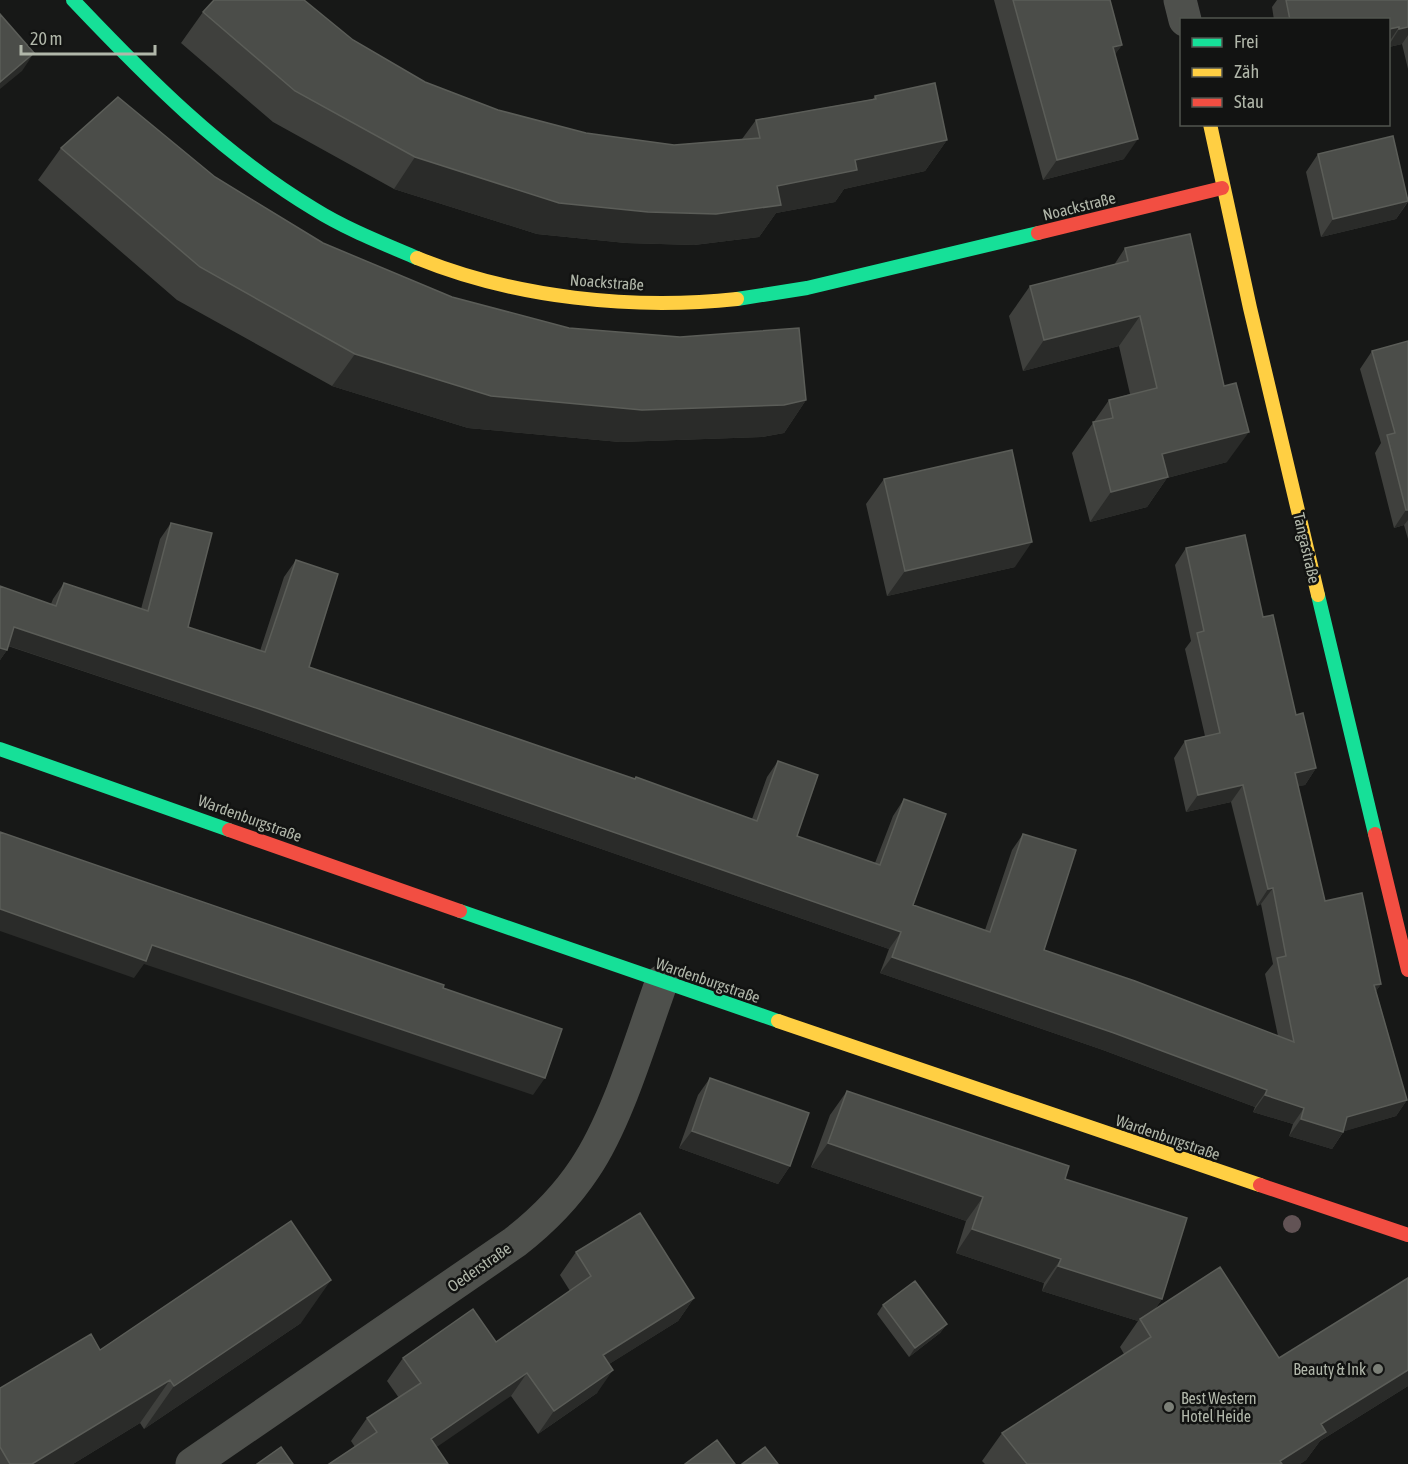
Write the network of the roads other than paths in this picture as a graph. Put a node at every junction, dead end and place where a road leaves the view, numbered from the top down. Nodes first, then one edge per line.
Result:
1 (73, 0) edge
2 (1180, 0) edge
3 (1184, 18) edge
4 (1210, 126) edge
5 (1222, 188) junction
6 (0, 749) edge
7 (1408, 970) edge
8 (662, 981) junction
9 (1406, 1230) edge
10 (192, 1464) edge

1 - 5 street, Noackstraße
2 - 3 street
4 - 5 street, Tangastraße
5 - 7 street, Tangastraße
6 - 8 street, Wardenburgstraße
8 - 9 street, Wardenburgstraße
8 - 10 street, Oederstraße

